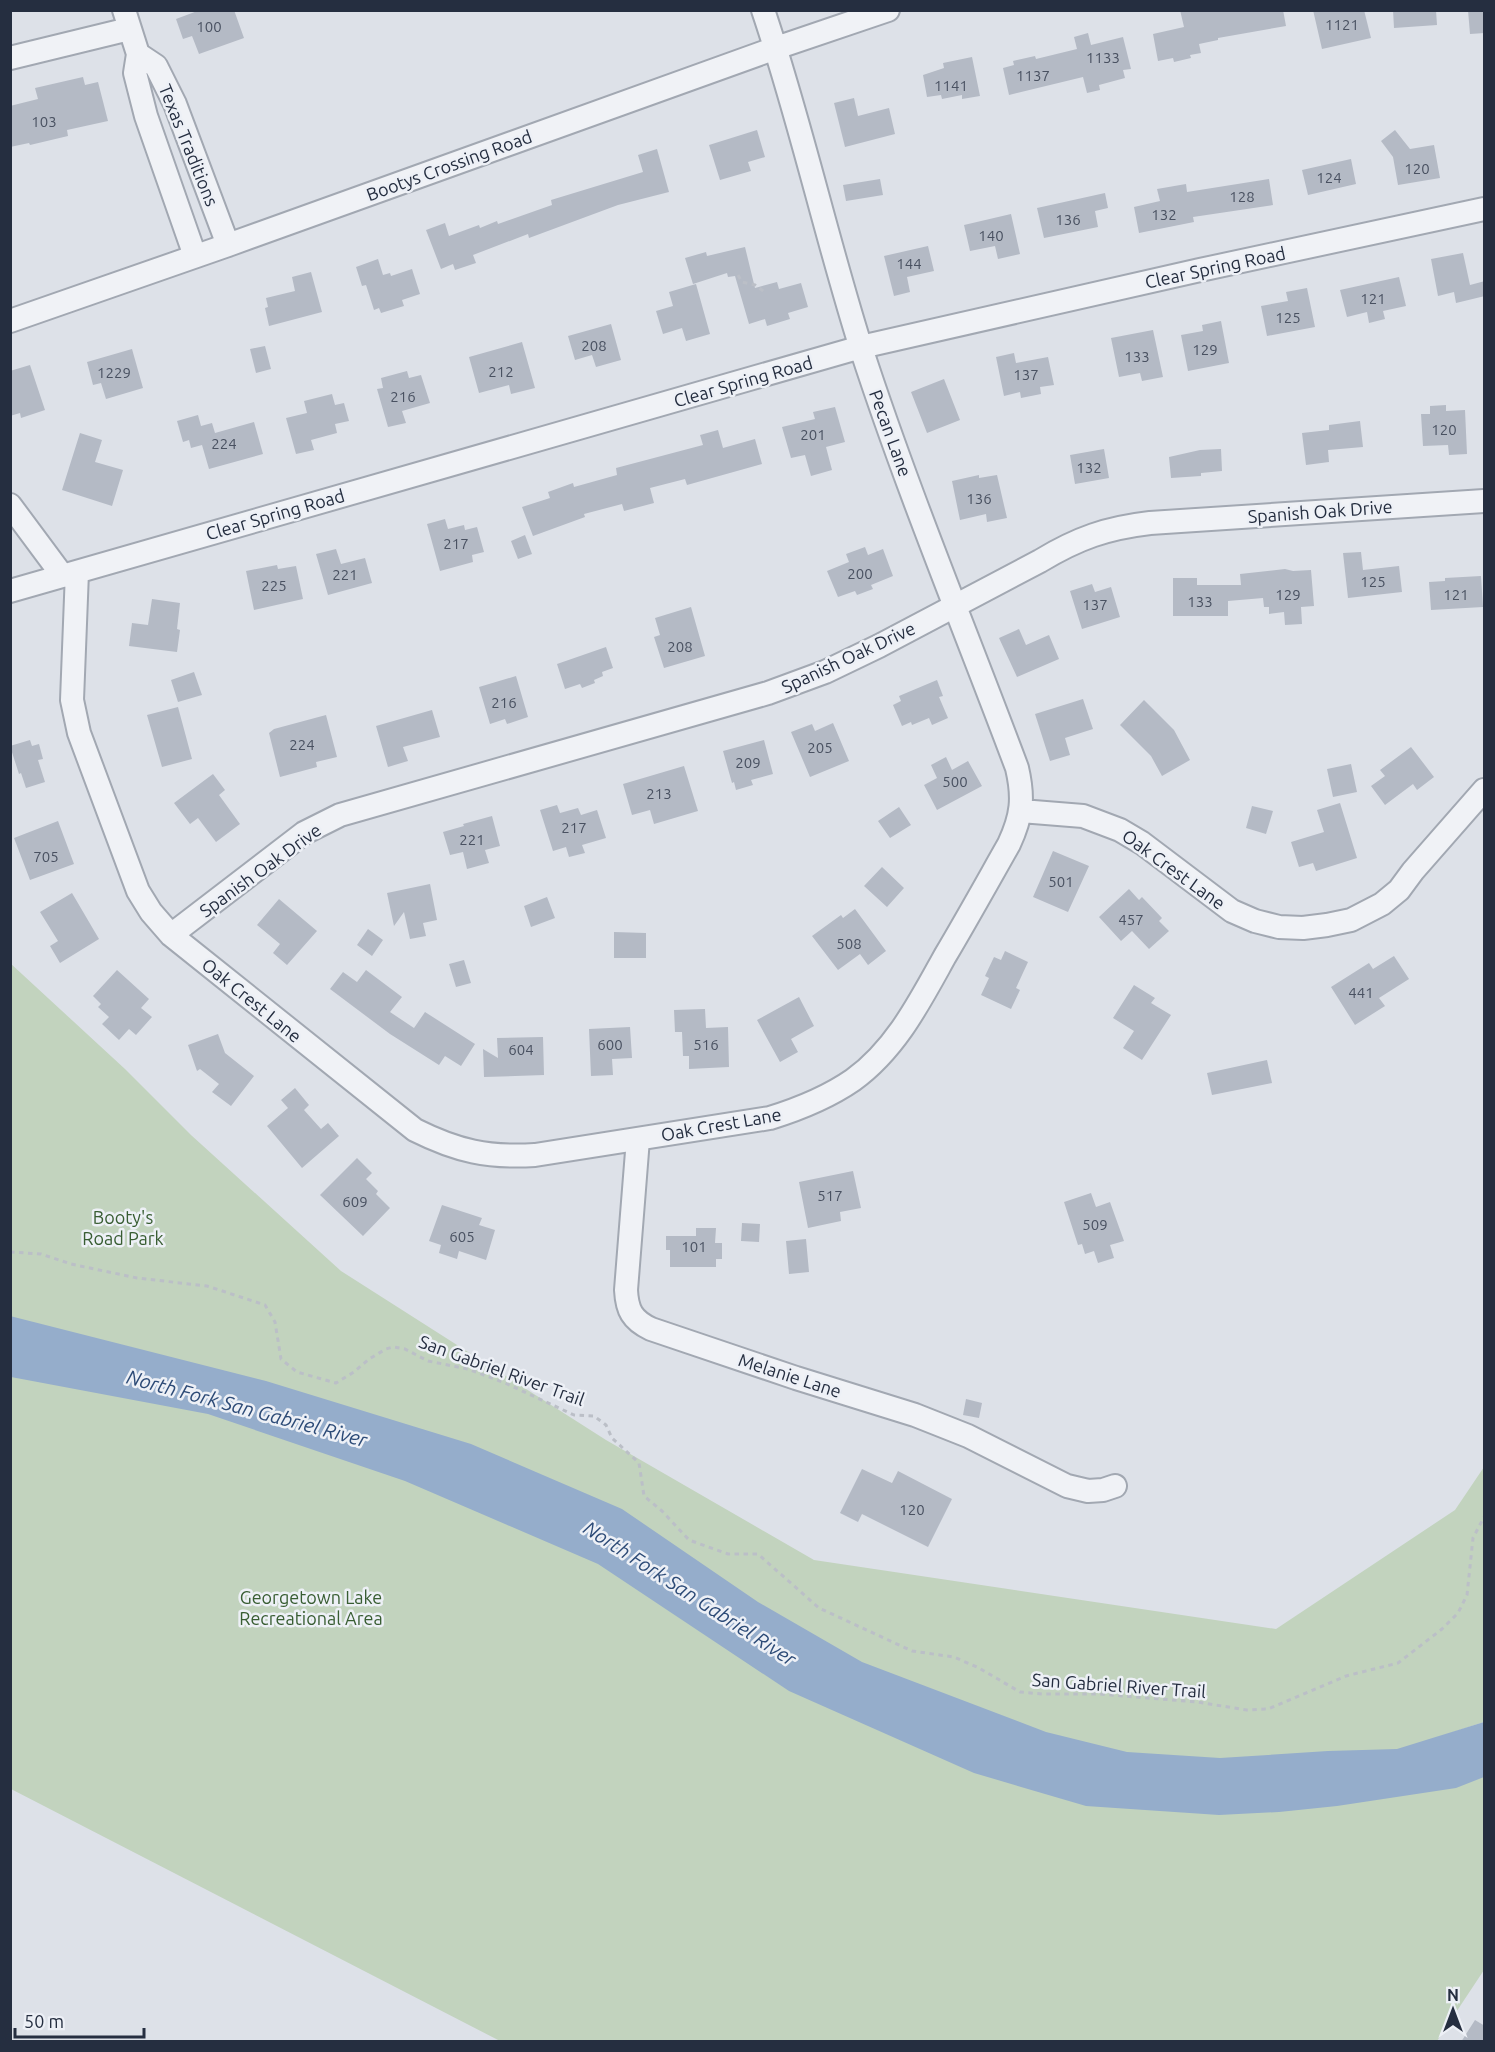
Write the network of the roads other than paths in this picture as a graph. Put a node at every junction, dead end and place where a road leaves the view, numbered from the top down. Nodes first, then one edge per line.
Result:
1 (763, 10) edge
2 (888, 10) edge
3 (127, 20) edge
4 (776, 48) junction
5 (138, 54) junction
6 (10, 58) edge
7 (1485, 209) edge
8 (228, 245) junction
9 (195, 256) junction
10 (10, 321) edge
11 (861, 347) junction
12 (1485, 501) edge
13 (10, 505) edge
14 (69, 574) junction
15 (10, 591) edge
16 (956, 606) junction
17 (1485, 790) edge
18 (1021, 811) junction
19 (171, 935) junction
20 (638, 1138) junction
21 (1115, 1485) dead end

1 - 4 street, Pecan Lane
2 - 4 street, Bootys Crossing Road
3 - 5 street, Texas Traditions
3 - 6 street
4 - 8 street, Bootys Crossing Road
4 - 11 street, Pecan Lane
5 - 8 street, Texas Traditions
5 - 9 street, Texas Traditions
7 - 11 street, Clear Spring Road
8 - 9 street, Bootys Crossing Road
9 - 10 street, Bootys Crossing Road
11 - 14 street, Clear Spring Road
11 - 16 street, Pecan Lane
12 - 16 street, Spanish Oak Drive
13 - 14 street
14 - 15 street, Clear Spring Road
14 - 19 street, Oak Crest Lane
16 - 18 street, Pecan Lane
16 - 19 street, Spanish Oak Drive
17 - 18 street, Oak Crest Lane
18 - 20 street, Oak Crest Lane
19 - 20 street, Oak Crest Lane
20 - 21 street, Melanie Lane

